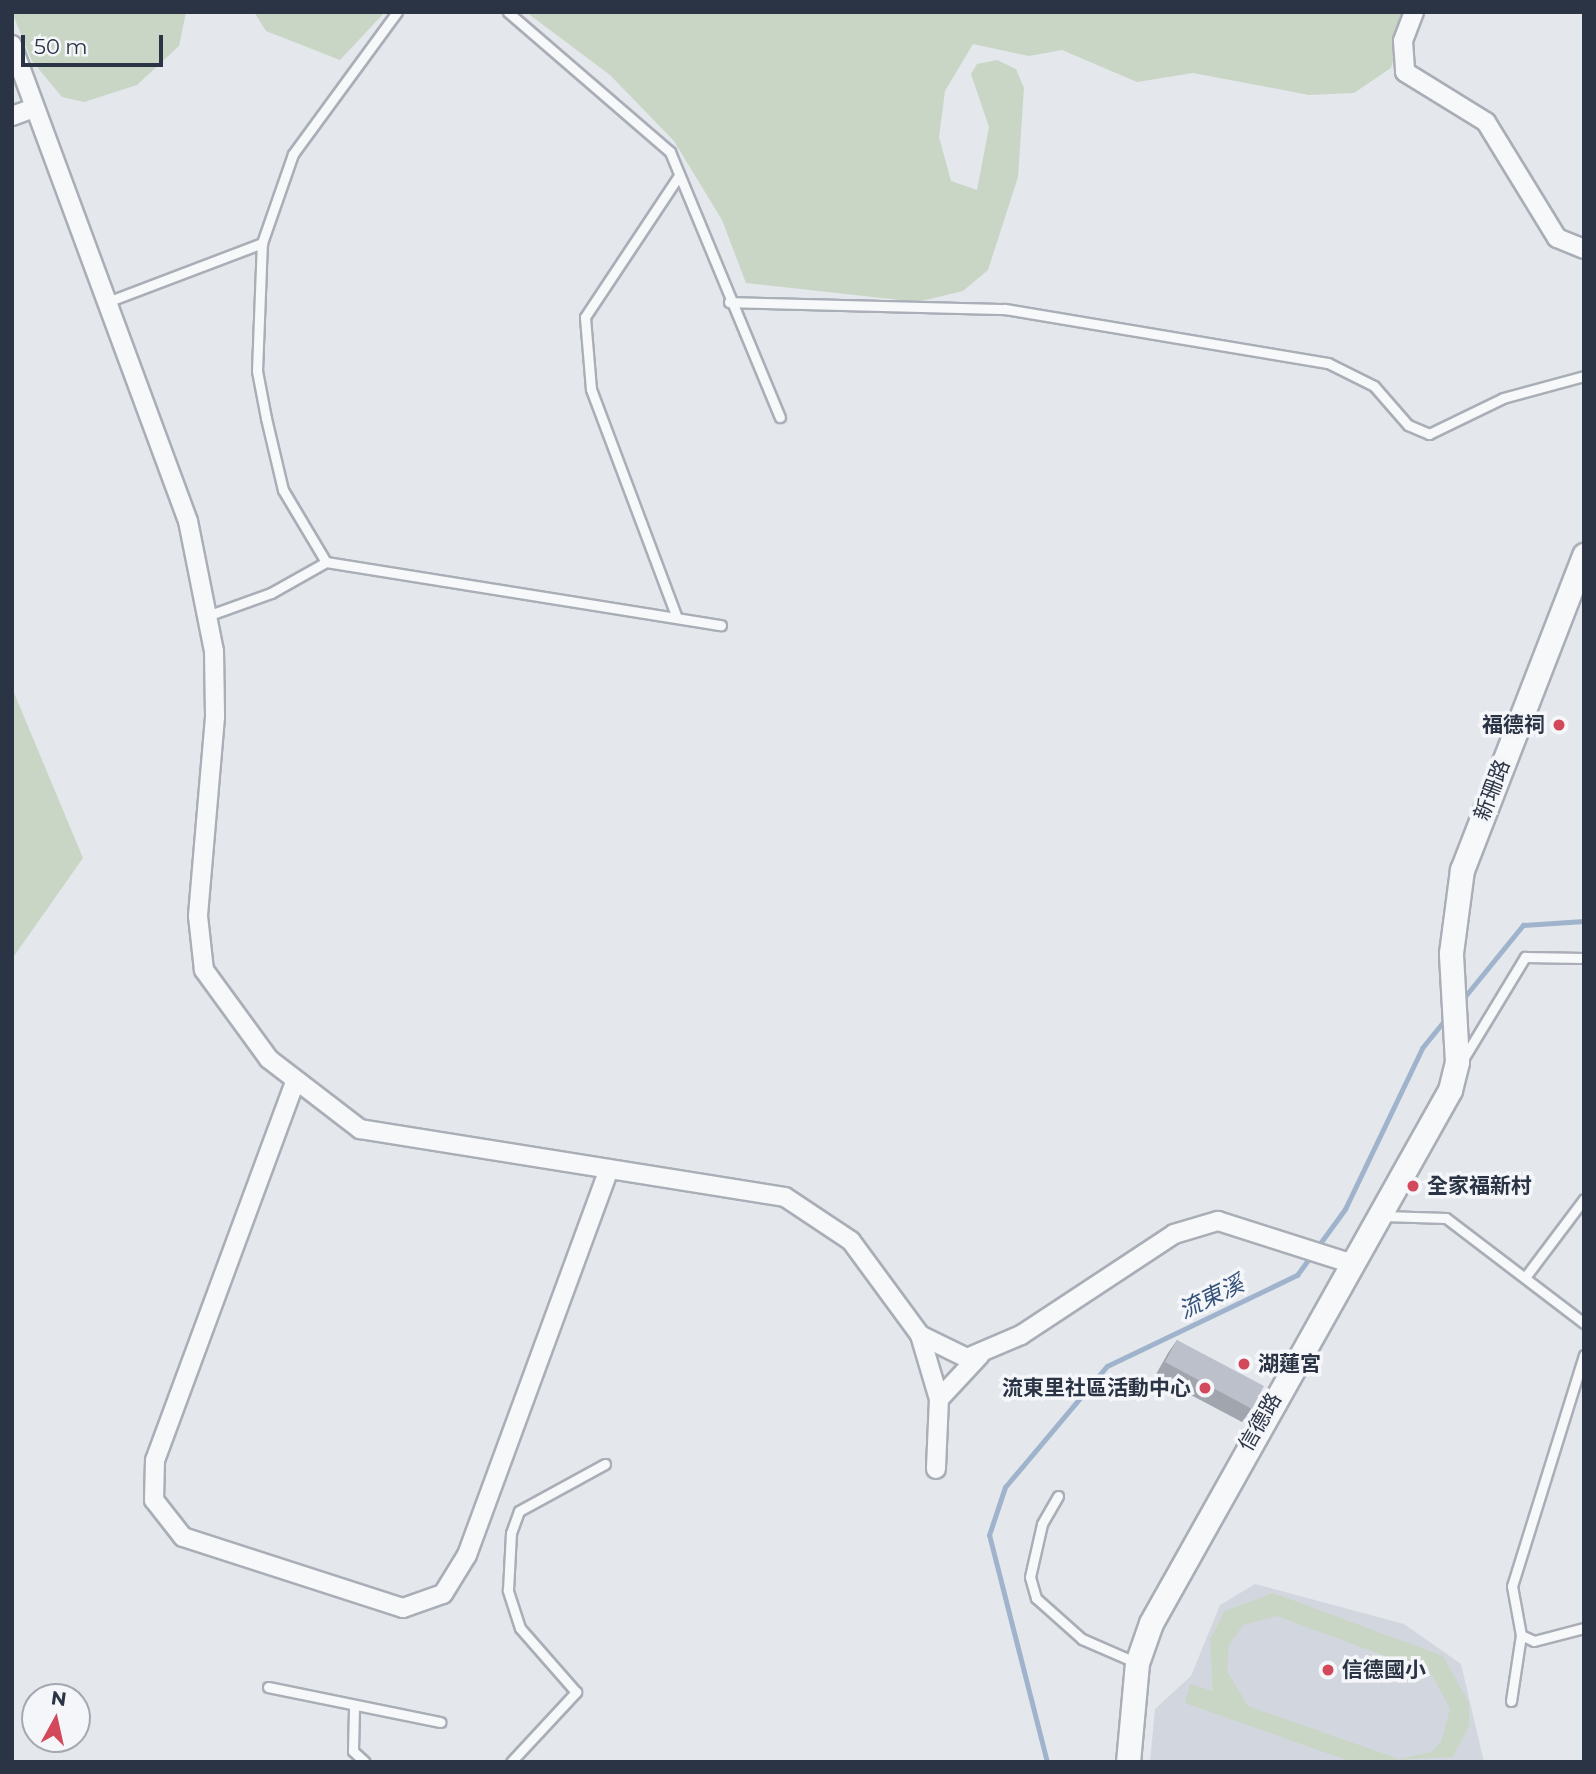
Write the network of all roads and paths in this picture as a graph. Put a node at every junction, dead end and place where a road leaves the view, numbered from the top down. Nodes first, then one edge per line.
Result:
1 (397, 12) edge
2 (508, 12) edge
3 (1414, 12) edge
4 (12, 45) edge
5 (34, 108) junction
6 (12, 116) edge
7 (678, 177) junction
8 (262, 243) junction
9 (1584, 249) edge
10 (106, 302) junction
11 (729, 302) junction
12 (1584, 376) edge
13 (780, 417) dead end
14 (1584, 555) edge
15 (326, 562) junction
16 (207, 616) junction
17 (677, 618) junction
18 (721, 625) dead end
19 (1584, 958) edge
20 (1455, 1068) junction
21 (295, 1082) junction
22 (610, 1169) junction
23 (1584, 1199) edge
24 (1382, 1216) junction
25 (1344, 1261) junction
26 (1526, 1276) junction
27 (1584, 1323) edge
28 (920, 1335) junction
29 (980, 1355) junction
30 (1584, 1355) edge
31 (939, 1399) junction
32 (606, 1464) dead end
33 (936, 1469) dead end
34 (1058, 1496) dead end
35 (1584, 1628) edge
36 (1521, 1635) junction
37 (1137, 1663) junction
38 (268, 1687) dead end
39 (1511, 1701) dead end
40 (354, 1709) junction
41 (440, 1721) dead end
42 (365, 1762) edge
43 (511, 1762) edge
44 (1128, 1762) edge

1 - 8 lane
2 - 7 lane
3 - 9 street
4 - 5 street
5 - 6 street
5 - 10 street
7 - 11 lane
7 - 17 lane
8 - 10 lane
8 - 15 lane
10 - 16 street
11 - 12 lane
11 - 13 lane
14 - 20 street, 新珊路
15 - 16 lane
15 - 17 lane
16 - 21 street
17 - 18 lane
19 - 20 lane
20 - 24 street, 信德路
21 - 22 street
21 - 22 street
22 - 28 street
23 - 26 lane
24 - 25 street, 信德路
24 - 26 lane
25 - 29 street
25 - 37 street, 信德路
26 - 27 lane
28 - 29 street
28 - 31 street
29 - 31 street
30 - 36 lane
31 - 33 street
32 - 43 lane
34 - 37 lane
35 - 36 lane
36 - 39 lane
37 - 44 street, 信德路
38 - 40 lane
40 - 41 lane
40 - 42 lane

